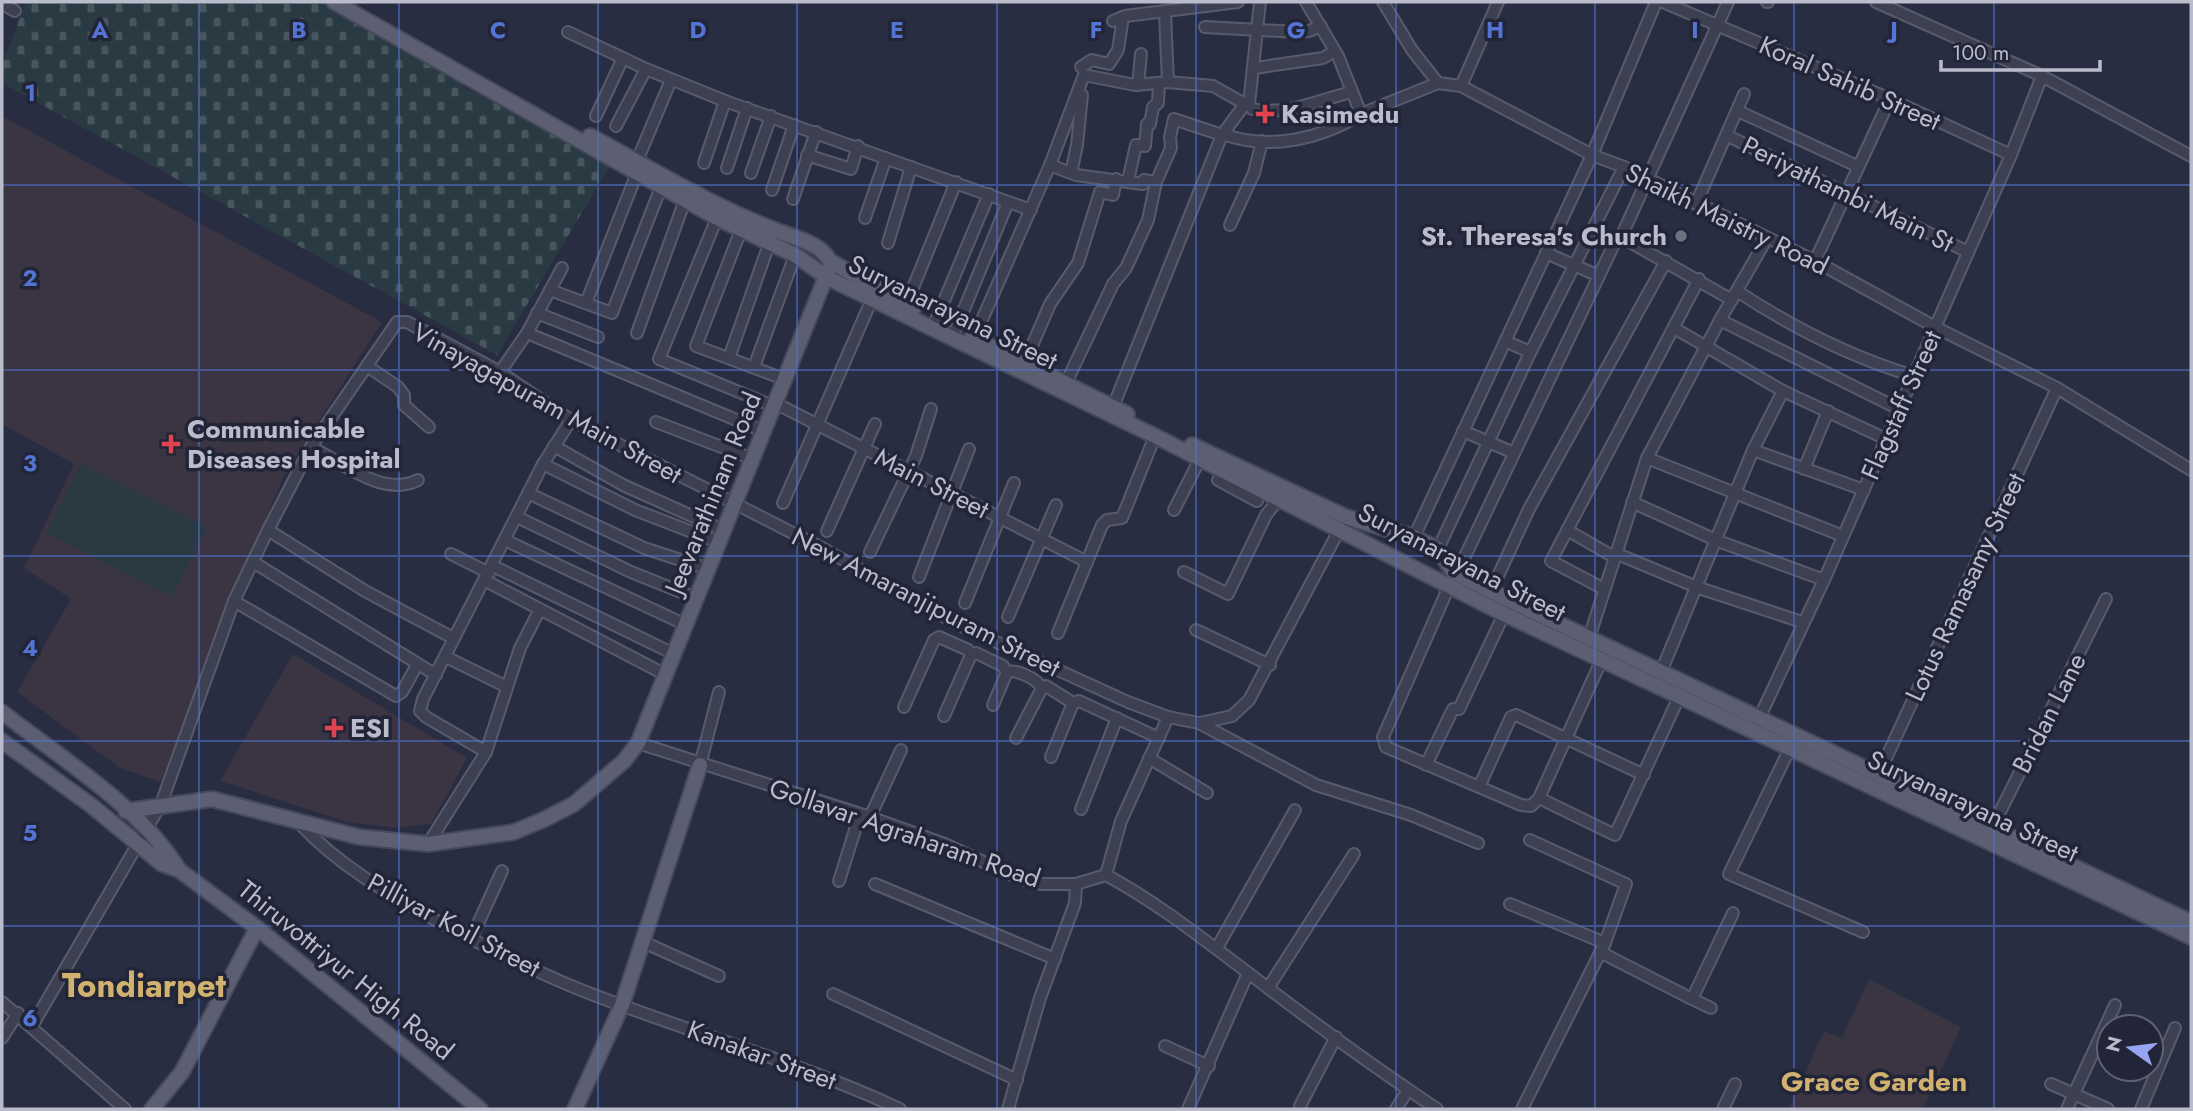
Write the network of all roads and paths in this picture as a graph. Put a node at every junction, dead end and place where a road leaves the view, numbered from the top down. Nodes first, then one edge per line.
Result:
1 (334, 2) edge
2 (351, 2) edge
3 (1238, 2) edge
4 (1260, 2) edge
5 (1306, 2) edge
6 (1383, 2) edge
7 (1498, 2) edge
8 (1656, 2) edge
9 (1663, 2) edge
10 (1728, 2) edge
11 (1876, 2) edge
12 (2, 4) edge
13 (15, 11) dead end
14 (1165, 13) junction
15 (1718, 24) junction
16 (1321, 26) junction
17 (1205, 27) dead end
18 (568, 32) dead end
19 (1259, 32) junction
20 (1335, 51) junction
21 (1141, 54) dead end
22 (623, 58) junction
23 (1081, 67) dead end
24 (1255, 68) junction
25 (646, 69) junction
26 (2042, 76) junction
27 (671, 80) junction
28 (1163, 83) junction
29 (1438, 83) junction
30 (1138, 85) junction
31 (1461, 86) junction
32 (1079, 90) junction
33 (1352, 92) junction
34 (1744, 94) dead end
35 (1890, 99) junction
36 (725, 102) junction
37 (1247, 104) junction
38 (747, 108) junction
39 (1738, 111) junction
40 (1361, 114) junction
41 (596, 116) dead end
42 (771, 116) junction
43 (794, 125) junction
44 (616, 126) dead end
45 (816, 132) junction
46 (1223, 134) junction
47 (1728, 136) junction
48 (1262, 141) junction
49 (858, 146) junction
50 (807, 155) junction
51 (1592, 155) junction
52 (2011, 155) junction
53 (2191, 156) edge
54 (886, 158) junction
55 (704, 163) dead end
56 (1050, 166) junction
57 (1857, 166) junction
58 (637, 167) junction
59 (911, 167) junction
60 (1625, 167) junction
61 (727, 168) dead end
62 (751, 173) dead end
63 (1071, 173) junction
64 (1116, 179) junction
65 (1128, 181) junction
66 (1648, 181) junction
67 (956, 182) junction
68 (1156, 182) junction
69 (661, 187) junction
70 (772, 190) dead end
71 (1844, 193) junction
72 (989, 194) junction
73 (793, 199) dead end
74 (685, 200) junction
75 (1008, 202) junction
76 (1696, 204) junction
77 (1031, 210) junction
78 (720, 214) junction
79 (866, 218) dead end
80 (1230, 225) dead end
81 (741, 230) junction
82 (1621, 237) junction
83 (1767, 238) junction
84 (888, 243) dead end
85 (769, 244) junction
86 (1968, 252) junction
87 (1546, 253) junction
88 (795, 255) junction
89 (830, 261) junction
90 (1666, 261) junction
91 (1815, 261) junction
92 (1574, 265) junction
93 (562, 268) dead end
94 (1600, 276) junction
95 (828, 278) junction
96 (1699, 279) junction
97 (550, 290) junction
98 (1734, 295) junction
99 (872, 299) junction
100 (586, 303) junction
101 (906, 305) junction
102 (537, 313) junction
103 (936, 320) junction
104 (1720, 320) junction
105 (1935, 327) junction
106 (1674, 328) junction
107 (956, 329) junction
108 (527, 333) junction
109 (637, 333) dead end
110 (598, 337) dead end
111 (974, 338) junction
112 (1505, 341) junction
113 (1706, 347) junction
114 (1530, 352) junction
115 (729, 358) junction
116 (1025, 362) junction
117 (367, 366) junction
118 (754, 367) junction
119 (499, 372) junction
120 (1914, 376) junction
121 (784, 379) junction
122 (1066, 383) junction
123 (2057, 388) junction
124 (1783, 390) junction
125 (775, 405) junction
126 (1113, 407) junction
127 (931, 409) dead end
128 (1899, 409) junction
129 (1828, 411) junction
130 (571, 420) junction
131 (656, 422) dead end
132 (816, 422) junction
133 (875, 424) dead end
134 (429, 427) dead end
135 (764, 431) junction
136 (1463, 431) junction
137 (1155, 436) junction
138 (1886, 439) junction
139 (1488, 442) junction
140 (554, 446) junction
141 (311, 447) junction
142 (863, 447) junction
143 (969, 449) dead end
144 (1754, 450) junction
145 (1514, 453) junction
146 (753, 458) junction
147 (1647, 458) junction
148 (1200, 459) junction
149 (543, 464) junction
150 (1804, 469) junction
151 (907, 470) junction
152 (2191, 470) edge
153 (1224, 472) junction
154 (418, 480) dead end
155 (1014, 483) dead end
156 (1864, 490) junction
157 (528, 493) junction
158 (953, 493) junction
159 (1736, 495) junction
160 (1278, 500) junction
161 (1257, 501) dead end
162 (1632, 502) junction
163 (783, 503) dead end
164 (733, 505) junction
165 (1056, 505) dead end
166 (1174, 510) dead end
167 (517, 517) junction
168 (1000, 517) junction
169 (1343, 523) junction
170 (268, 530) junction
171 (1567, 530) junction
172 (827, 531) dead end
173 (721, 536) junction
174 (1843, 536) junction
175 (1414, 537) junction
176 (1042, 538) junction
177 (505, 540) junction
178 (1718, 541) junction
179 (1438, 549) junction
180 (870, 552) dead end
181 (451, 554) dead end
182 (1614, 555) junction
183 (253, 562) junction
184 (1087, 562) junction
185 (708, 569) junction
186 (1184, 572) dead end
187 (489, 573) junction
188 (919, 577) dead end
189 (1453, 579) junction
190 (1824, 580) junction
191 (1699, 588) junction
192 (1604, 589) junction
193 (1491, 591) junction
194 (696, 598) junction
195 (2106, 599) dead end
196 (234, 601) junction
197 (965, 603) dead end
198 (540, 611) junction
199 (1504, 614) junction
200 (1008, 617) dead end
201 (1802, 622) junction
202 (686, 625) junction
203 (1196, 630) dead end
204 (1058, 633) dead end
205 (453, 638) junction
206 (1588, 638) junction
207 (674, 654) junction
208 (971, 655) junction
209 (446, 657) junction
210 (1602, 659) junction
211 (417, 665) junction
212 (1270, 666) junction
213 (1007, 672) junction
214 (1661, 672) junction
215 (436, 675) junction
216 (666, 675) junction
217 (507, 687) junction
218 (1042, 688) junction
219 (719, 692) dead end
220 (1679, 697) junction
221 (1073, 703) junction
222 (993, 705) dead end
223 (904, 707) dead end
224 (2, 712) edge
225 (944, 716) dead end
226 (1760, 716) junction
227 (1168, 717) junction
228 (1117, 718) junction
229 (1199, 723) junction
230 (1753, 730) junction
231 (1016, 738) dead end
232 (1159, 738) junction
233 (1565, 739) junction
234 (2, 741) edge
235 (638, 743) junction
236 (1790, 748) junction
237 (901, 750) dead end
238 (486, 751) junction
239 (1051, 757) dead end
240 (1149, 758) junction
241 (700, 765) junction
242 (1426, 765) junction
243 (1644, 775) junction
244 (1877, 780) junction
245 (1479, 787) junction
246 (1207, 793) dead end
247 (1539, 798) junction
248 (161, 804) junction
249 (1081, 809) dead end
250 (1295, 810) dead end
251 (126, 811) junction
252 (865, 816) junction
253 (299, 823) junction
254 (1992, 828) junction
255 (148, 831) junction
256 (1530, 840) dead end
257 (1478, 843) dead end
258 (428, 844) junction
259 (139, 845) junction
260 (1354, 854) dead end
261 (179, 870) junction
262 (502, 870) dead end
263 (1106, 875) junction
264 (839, 881) dead end
265 (875, 884) dead end
266 (1076, 884) junction
267 (1510, 904) dead end
268 (1733, 913) dead end
269 (2191, 922) edge
270 (257, 928) junction
271 (1863, 932) dead end
272 (2191, 937) edge
273 (471, 939) junction
274 (643, 942) junction
275 (1218, 946) junction
276 (1602, 947) junction
277 (1055, 959) junction
278 (1248, 973) junction
279 (719, 976) dead end
280 (1268, 988) junction
281 (833, 994) dead end
282 (1692, 999) junction
283 (2, 1002) edge
284 (622, 1005) junction
285 (2115, 1005) dead end
286 (1711, 1009) dead end
287 (18, 1013) junction
288 (32, 1026) junction
289 (2175, 1028) dead end
290 (2, 1037) edge
291 (1336, 1037) junction
292 (1165, 1046) dead end
293 (1209, 1066) junction
294 (1017, 1080) junction
295 (1735, 1084) dead end
296 (2050, 1084) dead end
297 (1408, 1090) junction
298 (2074, 1095) junction
299 (885, 1106) edge
300 (1300, 1106) dead end
301 (125, 1109) edge
302 (152, 1109) edge
303 (480, 1109) edge
304 (575, 1109) edge
305 (900, 1109) edge
306 (1008, 1109) edge
307 (1188, 1109) edge
308 (1396, 1109) edge
309 (1437, 1109) edge
310 (1522, 1109) edge
311 (1723, 1109) edge
312 (2067, 1109) edge
313 (2108, 1109) edge
314 (2141, 1109) edge

1 - 58 main road
2 - 58 main road
3 - 14 street
4 - 19 street
5 - 16 street
6 - 29 street
7 - 31 street
8 - 51 street
9 - 15 street, Koral Sahib Street
10 - 15 street
11 - 26 street
12 - 13 street
14 - 23 street
14 - 28 street
15 - 35 street, Koral Sahib Street
15 - 66 street
16 - 19 street
16 - 20 street
17 - 19 street
18 - 22 street
19 - 24 street
20 - 24 street
20 - 33 street
21 - 30 street
22 - 25 street
22 - 41 street
24 - 37 street
25 - 27 street
25 - 44 street
26 - 52 street, Flagstaff Street
26 - 53 street
27 - 36 street
27 - 58 street
28 - 30 street
28 - 37 street
28 - 65 street
29 - 31 street, Shaikh Maistry Road
29 - 40 street, Shaikh Maistry Road
30 - 32 street
31 - 51 street, Shaikh Maistry Road
32 - 56 street
32 - 63 street
33 - 37 street
33 - 40 street
34 - 39 street
35 - 52 street, Koral Sahib Street
35 - 57 street
36 - 38 street
36 - 55 street
37 - 46 street
38 - 42 street
38 - 61 street
39 - 47 street
39 - 57 street
40 - 48 street, Shaikh Maistry Road
42 - 43 street
42 - 62 street
43 - 45 street
43 - 70 street
45 - 49 street
45 - 50 street
46 - 48 street, Shaikh Maistry Road
46 - 68 street, Shaikh Maistry Road
46 - 126 street
47 - 71 street, Periyathambi Main St
47 - 76 street
48 - 80 street
49 - 50 street
49 - 54 street
50 - 73 street
51 - 60 street, Shaikh Maistry Road
51 - 87 street
52 - 86 street, Flagstaff Street
54 - 59 street
54 - 79 street
56 - 63 street
56 - 77 street
57 - 71 street
58 - 69 main road
58 - 78 main road
58 - 100 street
59 - 67 street
59 - 84 street
60 - 66 street, Shaikh Maistry Road
60 - 92 street
63 - 64 street
64 - 65 street
64 - 116 street
65 - 68 street
66 - 76 street, Shaikh Maistry Road
66 - 82 street
67 - 72 street
67 - 101 street
68 - 122 street
69 - 74 main road
69 - 100 street
71 - 86 street, Periyathambi Main St
71 - 91 street
72 - 75 street
72 - 103 street
74 - 78 main road
74 - 109 street
75 - 77 street
75 - 107 street
76 - 83 street, Shaikh Maistry Road
77 - 111 street
78 - 81 main road, Suryanarayana Street
78 - 89 main road, Suryanarayana Street
78 - 125 street, Main Street
81 - 85 main road, Suryanarayana Street
81 - 115 street
82 - 90 street
82 - 94 street
83 - 91 street, Shaikh Maistry Road
83 - 98 street
85 - 88 main road, Suryanarayana Street
85 - 115 street
86 - 105 street, Flagstaff Street
87 - 92 street
87 - 112 street
88 - 95 main road, Suryanarayana Street
88 - 118 street
89 - 95 main road, Jeevarathinam Road
89 - 101 main road, Suryanarayana Street
90 - 96 street
90 - 193 street
91 - 105 street, Shaikh Maistry Road
92 - 94 street
92 - 114 street
93 - 97 street
94 - 145 street
95 - 99 main road, Suryanarayana Street
95 - 121 main road, Jeevarathinam Road
96 - 98 street
96 - 106 street
97 - 100 street
97 - 102 street
98 - 104 street
98 - 120 street
99 - 132 street
99 - 137 main road, Suryanarayana Street
101 - 103 main road, Suryanarayana Street
102 - 108 street
102 - 110 street
103 - 107 main road, Suryanarayana Street
104 - 113 street
104 - 128 street
105 - 120 street, Flagstaff Street
105 - 123 street, Shaikh Maistry Road
106 - 113 street
106 - 171 street
107 - 111 main road, Suryanarayana Street
108 - 119 street
108 - 135 street
111 - 116 main road, Suryanarayana Street
112 - 114 street
112 - 136 street
113 - 124 street
113 - 147 street
114 - 139 street
115 - 118 street
116 - 122 main road, Suryanarayana Street
117 - 119 street, Vinayagapuram Main Street
117 - 134 street
117 - 141 street
118 - 121 street
119 - 130 street, Vinayagapuram Main Street
120 - 128 street, Flagstaff Street
121 - 125 main road, Jeevarathinam Road
122 - 126 main road, Suryanarayana Street
123 - 152 street, Shaikh Maistry Road
123 - 244 street, Lotus Ramasamy Street
124 - 129 street
124 - 144 street
125 - 132 street, Main Street
125 - 135 main road, Jeevarathinam Road
126 - 169 main road, Suryanarayana Street
127 - 151 street
128 - 138 street, Flagstaff Street
129 - 138 street
129 - 150 street
130 - 140 street
130 - 164 street, Vinayagapuram Main Street
131 - 146 street
132 - 142 street, Main Street
132 - 163 street
133 - 142 street
135 - 146 main road, Jeevarathinam Road
136 - 139 street
136 - 175 street
137 - 148 main road, Suryanarayana Street
137 - 184 street
138 - 156 street, Flagstaff Street
139 - 145 street
139 - 179 street
140 - 149 street
140 - 173 street
141 - 154 street
141 - 170 street
142 - 151 street, Main Street
142 - 172 street
143 - 158 street
144 - 150 street
144 - 159 street
145 - 189 street
146 - 164 main road, Jeevarathinam Road
147 - 159 street
147 - 162 street
148 - 153 main road, Suryanarayana Street
148 - 166 street
149 - 157 street
149 - 173 street
150 - 156 street
151 - 158 street, Main Street
151 - 180 street
153 - 160 main road, Suryanarayana Street
153 - 161 street
155 - 168 street
156 - 174 street, Flagstaff Street
157 - 167 street
157 - 185 street
158 - 168 street, Main Street
158 - 188 street
159 - 174 street
159 - 178 street
160 - 169 main road, Suryanarayana Street
160 - 186 street
162 - 178 street
162 - 182 street
164 - 173 main road, Jeevarathinam Road
164 - 227 street, New Amaranjipuram Street
165 - 176 street
167 - 177 street
167 - 194 street
168 - 176 street, Main Street
168 - 197 street
169 - 175 main road, Suryanarayana Street
169 - 189 main road, Suryanarayana Street
169 - 212 street
170 - 183 street
170 - 205 street
171 - 182 street
171 - 192 street
173 - 185 main road, Jeevarathinam Road
174 - 190 street, Flagstaff Street
175 - 179 main road, Suryanarayana Street
176 - 184 street, Main Street
176 - 200 street
177 - 187 street
177 - 202 street
178 - 190 street
178 - 191 street
179 - 189 main road, Suryanarayana Street
181 - 187 street
182 - 191 street
182 - 192 street
183 - 196 street
183 - 211 street
184 - 204 street
185 - 194 main road, Jeevarathinam Road
187 - 198 street
187 - 205 street
187 - 207 street
189 - 193 main road, Suryanarayana Street
189 - 199 main road, Suryanarayana Street
189 - 242 street
190 - 201 street, Flagstaff Street
191 - 201 street
191 - 214 street
192 - 206 street
193 - 206 main road, Suryanarayana Street
194 - 202 main road, Jeevarathinam Road
195 - 254 street, Bridan Lane
196 - 211 street
196 - 248 street
198 - 216 street
198 - 217 street
199 - 210 main road, Suryanarayana Street
199 - 242 street
201 - 226 street, Flagstaff Street
202 - 207 main road, Jeevarathinam Road
203 - 212 street
205 - 209 street
206 - 214 main road, Suryanarayana Street
207 - 216 main road, Jeevarathinam Road
208 - 213 street
208 - 223 street
208 - 225 street
209 - 215 street
209 - 217 street
210 - 220 main road, Suryanarayana Street
210 - 233 street
211 - 215 street
212 - 229 street
213 - 218 street
213 - 222 street
214 - 226 main road, Suryanarayana Street
215 - 238 street
216 - 235 main road, Jeevarathinam Road
217 - 238 street
218 - 221 street
218 - 231 street
219 - 241 street
220 - 230 main road, Suryanarayana Street
220 - 243 street
221 - 228 street
221 - 239 street
224 - 251 main road, Thiruvottriyur High Road
226 - 230 street, Flagstaff Street
226 - 244 main road, Suryanarayana Street
227 - 229 street, New Amaranjipuram Street
227 - 232 street
228 - 232 street
228 - 249 street
229 - 257 street
230 - 236 main road, Suryanarayana Street
232 - 240 street
233 - 243 street
233 - 245 street
233 - 247 street
234 - 259 main road, Thiruvottriyur High Road
235 - 241 street, Gollavar Agraharam Road
235 - 258 main road, Jeevarathinam Road
236 - 244 main road, Suryanarayana Street
236 - 271 street
237 - 252 street
238 - 258 street
240 - 246 street
240 - 263 street
241 - 252 street, Gollavar Agraharam Road
241 - 274 main road
242 - 245 street
243 - 247 street
244 - 254 main road, Suryanarayana Street
244 - 272 main road, Suryanarayana Street
245 - 247 street
248 - 251 main road, Jeevarathinam Road
248 - 253 main road, Jeevarathinam Road
248 - 255 street
250 - 275 street
251 - 255 main road, Thiruvottriyur High Road
252 - 264 street
252 - 266 street, Gollavar Agraharam Road
253 - 258 main road, Jeevarathinam Road
253 - 273 street, Pilliyar Koil Street
254 - 269 main road, Suryanarayana Street
255 - 259 street
255 - 261 main road, Thiruvottriyur High Road
256 - 276 street
259 - 261 main road, Thiruvottriyur High Road
259 - 288 street
260 - 280 street
261 - 270 main road, Thiruvottriyur High Road
262 - 273 street
263 - 266 street, Gollavar Agraharam Road
263 - 275 street
265 - 277 street
266 - 277 street
267 - 276 street
268 - 282 street
270 - 302 main road
270 - 303 main road, Thiruvottriyur High Road
273 - 284 street, Pilliyar Koil Street
274 - 279 street
274 - 284 main road
275 - 278 street
276 - 282 street
276 - 310 street
277 - 294 street
278 - 280 street
278 - 293 street
280 - 291 street
281 - 294 street
282 - 286 street
283 - 287 street
284 - 299 street, Kanakar Street
284 - 304 main road
285 - 298 street
287 - 288 street
287 - 290 street
288 - 301 street
289 - 314 street
291 - 297 street
291 - 300 street
292 - 293 street
293 - 307 street
294 - 306 street
295 - 311 street
296 - 298 street
297 - 308 street
297 - 309 street
298 - 312 street
298 - 313 street
299 - 305 street, Kanakar Street

